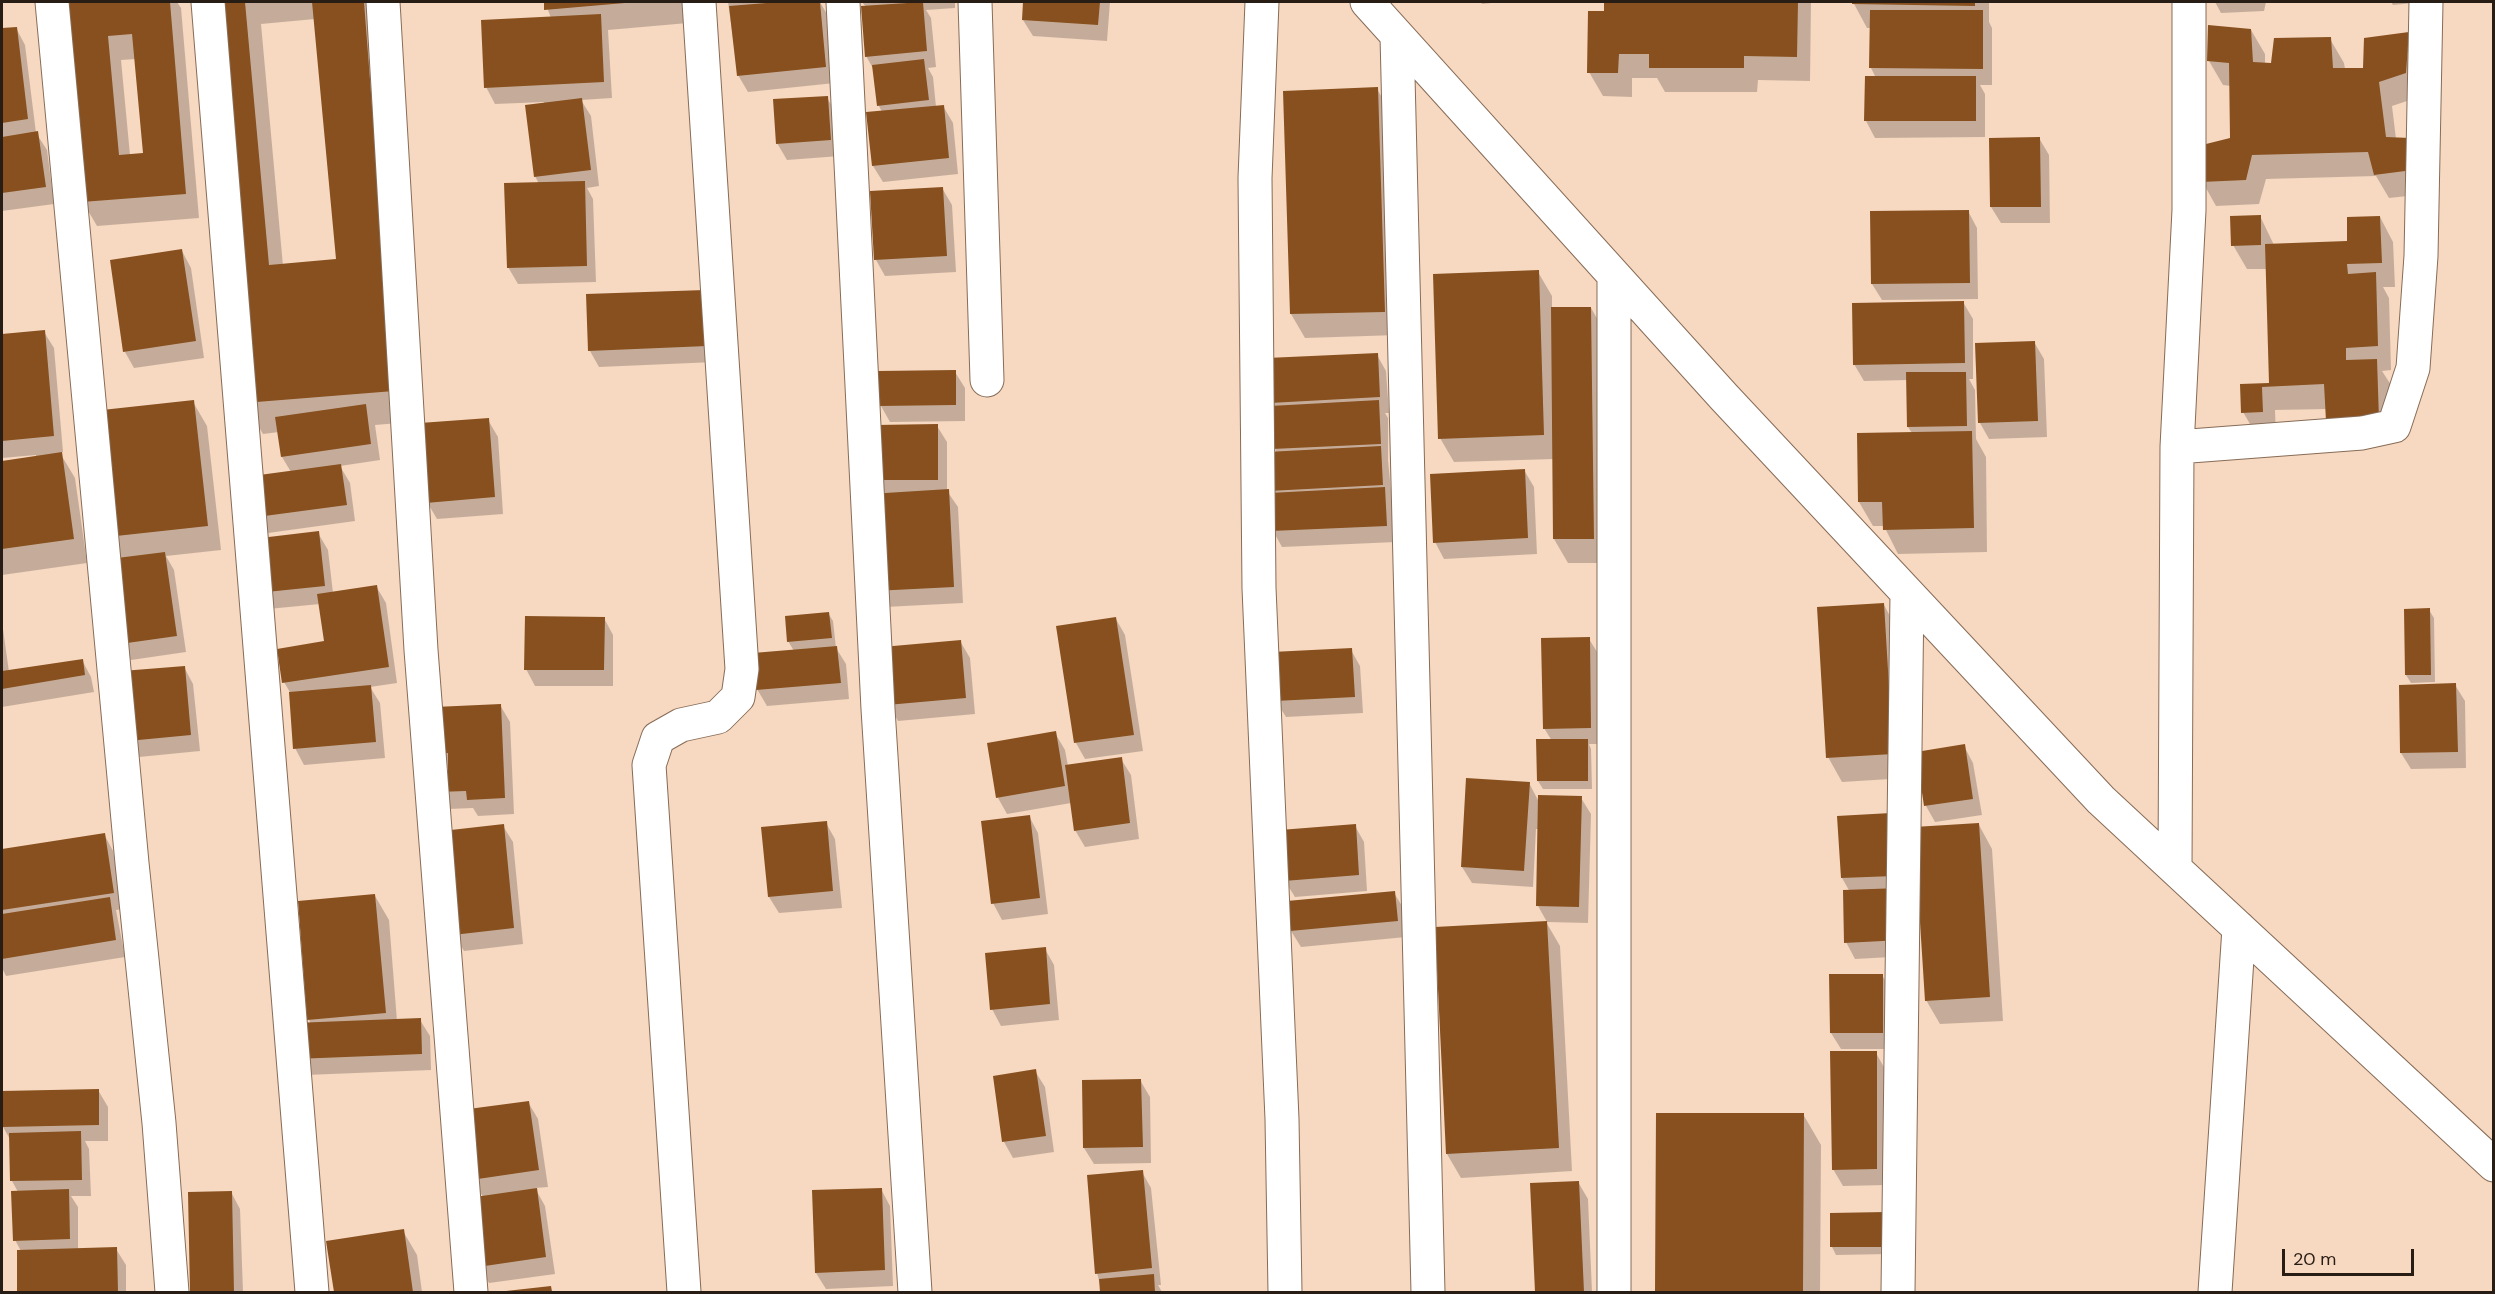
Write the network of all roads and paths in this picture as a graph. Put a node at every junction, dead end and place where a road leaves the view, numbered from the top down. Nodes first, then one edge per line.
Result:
1 (52, 2) edge
2 (208, 2) edge
3 (383, 2) edge
4 (699, 2) edge
5 (843, 2) edge
6 (975, 2) edge
7 (1262, 2) edge
8 (1367, 2) edge
9 (2189, 2) edge
10 (2426, 2) edge
11 (1397, 36) junction
12 (1614, 276) junction
13 (987, 380) dead end
14 (2177, 447) junction
15 (1907, 594) junction
16 (2175, 868) junction
17 (2239, 928) junction
18 (2493, 1165) edge
19 (172, 1293) edge
20 (312, 1293) edge
21 (471, 1293) edge
22 (684, 1293) edge
23 (915, 1293) edge
24 (1285, 1293) edge
25 (1428, 1293) edge
26 (1614, 1293) edge
27 (1898, 1293) edge
28 (2215, 1293) edge

1 - 19 street
2 - 20 street
3 - 21 street
4 - 22 street
5 - 23 street
6 - 13 street
7 - 24 street
8 - 11 street
9 - 14 street
10 - 14 street
11 - 12 street
11 - 25 street
12 - 15 street
12 - 26 street
14 - 16 street
15 - 16 street
15 - 27 street
16 - 17 street
17 - 18 street
17 - 28 street

